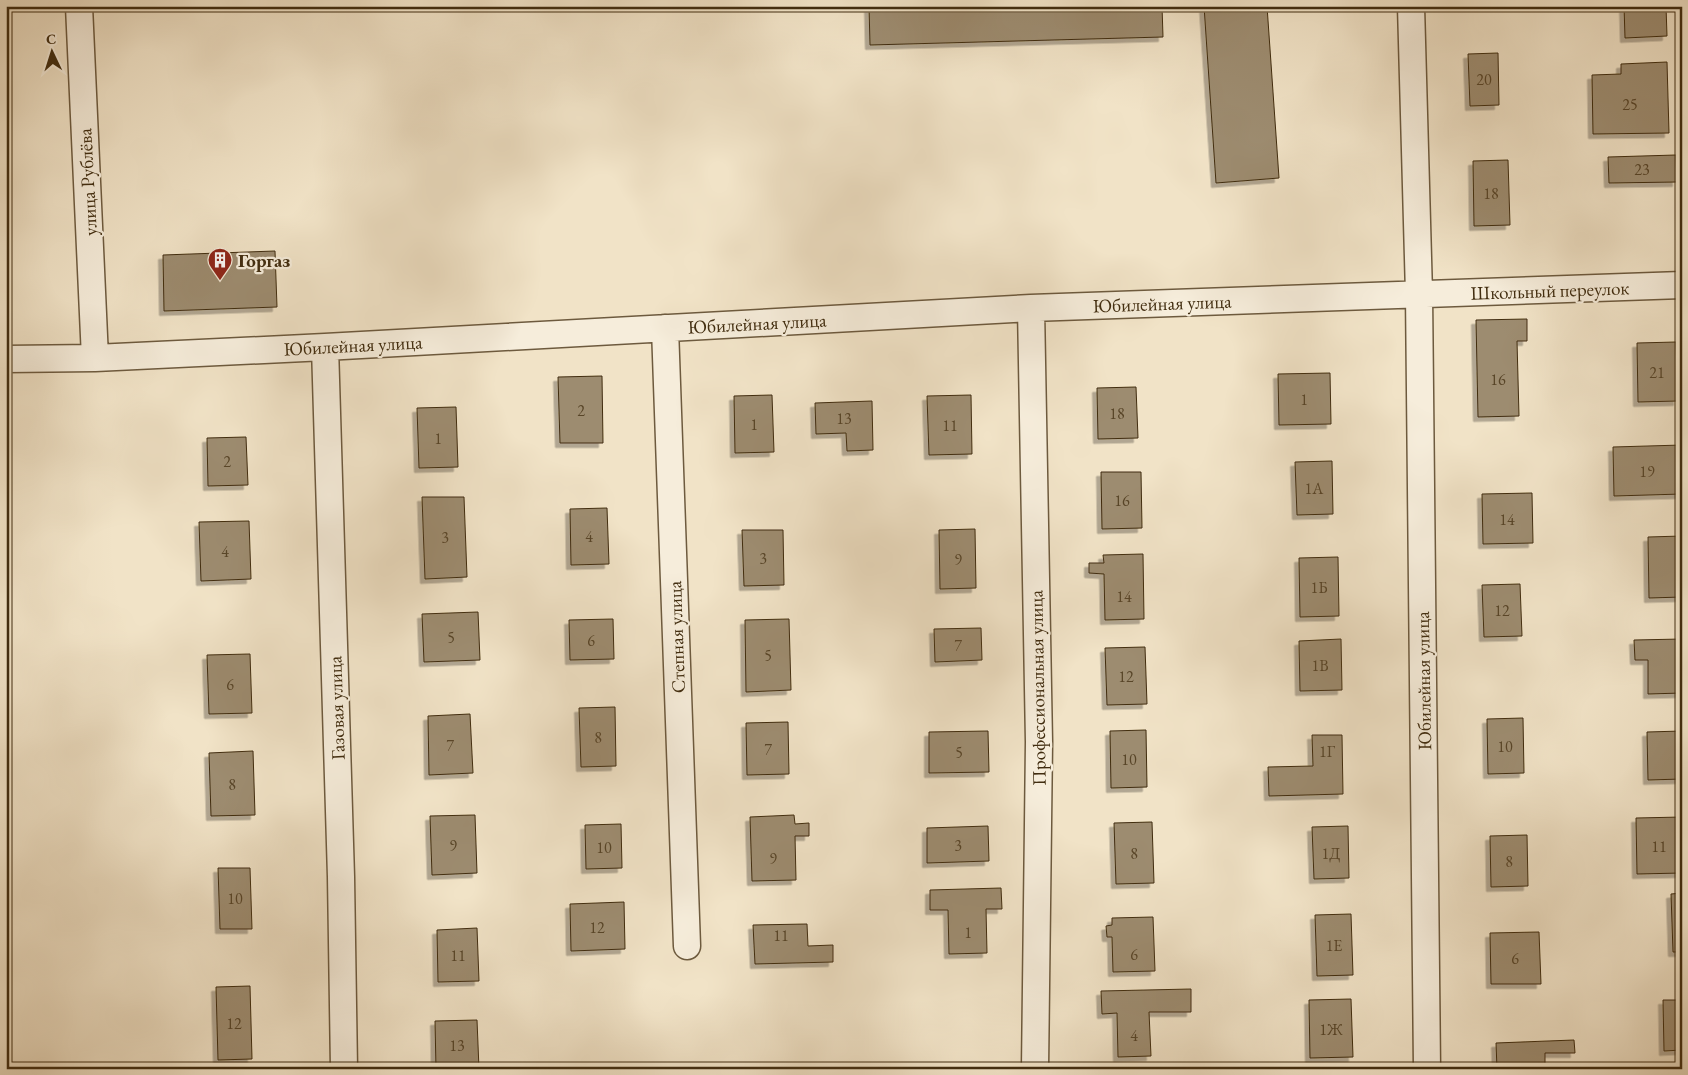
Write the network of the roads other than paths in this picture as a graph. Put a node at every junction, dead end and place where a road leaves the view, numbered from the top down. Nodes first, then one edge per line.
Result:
1 (79, 6) edge
2 (1411, 6) edge
3 (1682, 285) edge
4 (1419, 294) junction
5 (1031, 308) junction
6 (665, 328) junction
7 (325, 347) junction
8 (95, 358) junction
9 (6, 359) edge
10 (687, 946) dead end
11 (344, 1069) edge
12 (1035, 1069) edge
13 (1427, 1069) edge

1 - 8 street, улица Рублёва
2 - 4 street, Юбилейная улица
3 - 4 street, Школьный переулок
4 - 5 street, Юбилейная улица
4 - 13 street, Юбилейная улица
5 - 6 street, Юбилейная улица
5 - 12 street, Профессиональная улица
6 - 7 street, Юбилейная улица
6 - 10 street, Степная улица
7 - 8 street, Юбилейная улица
7 - 11 street, Газовая улица
8 - 9 street, Юбилейная улица

